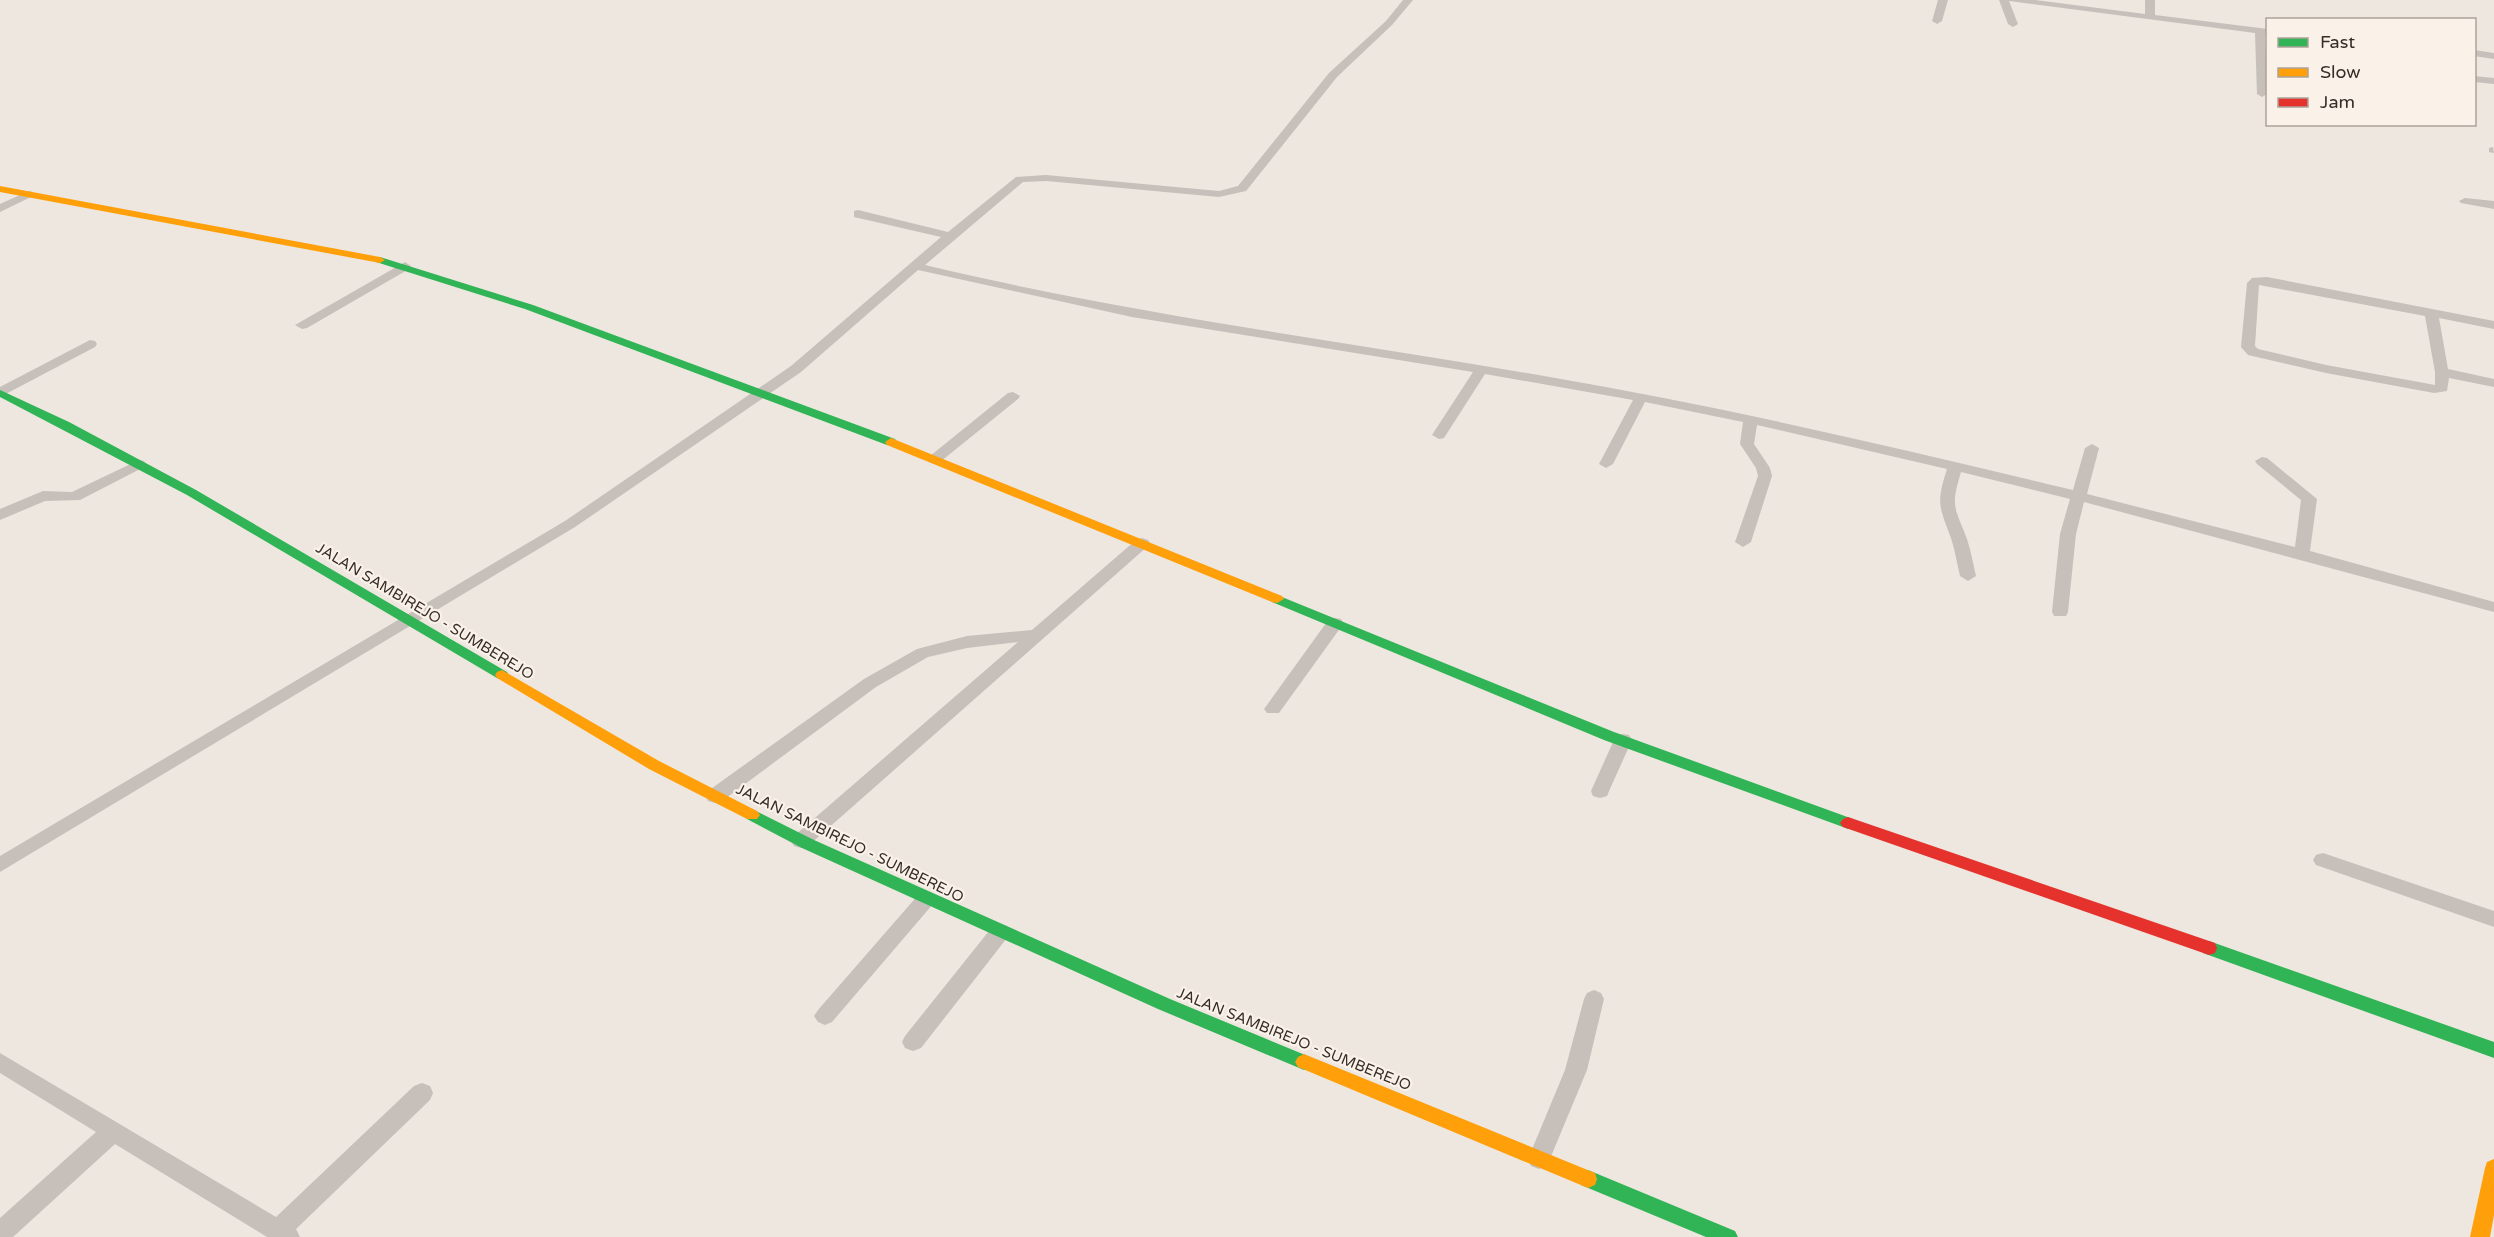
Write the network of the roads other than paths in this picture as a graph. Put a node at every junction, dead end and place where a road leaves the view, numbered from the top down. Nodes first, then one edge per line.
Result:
1 (1408, 0) edge
2 (1944, 0) edge
3 (2004, 0) edge
4 (2013, 0) edge
5 (2109, 0) edge
6 (2150, 0) edge
7 (2106, 12) junction
8 (2150, 18) junction
9 (1937, 21) dead end
10 (2013, 24) dead end
11 (2264, 31) edge
12 (2476, 53) edge
13 (2494, 56) edge
14 (2476, 79) edge
15 (2494, 81) edge
16 (2262, 94) dead end
17 (0, 189) edge
18 (29, 194) junction
19 (2465, 201) dead end
20 (2494, 205) edge
21 (0, 208) edge
22 (858, 214) dead end
23 (951, 236) junction
24 (405, 266) junction
25 (915, 266) junction
26 (2431, 312) junction
27 (302, 325) dead end
28 (2494, 325) edge
29 (90, 344) dead end
30 (1482, 369) junction
31 (2442, 372) junction
32 (2494, 383) edge
33 (764, 392) junction
34 (0, 393) edge
35 (1013, 396) dead end
36 (1640, 399) junction
37 (1750, 421) junction
38 (1439, 435) dead end
39 (2092, 448) dead end
40 (935, 459) junction
41 (2262, 461) dead end
42 (139, 464) junction
43 (1606, 464) dead end
44 (1955, 467) junction
45 (2079, 497) junction
46 (0, 515) edge
47 (1743, 542) dead end
48 (1142, 543) junction
49 (2302, 553) junction
50 (1968, 576) dead end
51 (2494, 607) edge
52 (2060, 612) dead end
53 (406, 620) junction
54 (1335, 623) junction
55 (1035, 635) junction
56 (1273, 709) dead end
57 (1623, 740) junction
58 (1600, 791) dead end
59 (715, 796) junction
60 (801, 841) junction
61 (2322, 860) dead end
62 (0, 865) edge
63 (926, 899) junction
64 (2494, 919) edge
65 (999, 932) junction
66 (1594, 999) dead end
67 (825, 1016) dead end
68 (913, 1042) dead end
69 (2494, 1050) edge
70 (0, 1062) edge
71 (422, 1093) dead end
72 (113, 1131) junction
73 (1539, 1159) junction
74 (2494, 1168) edge
75 (0, 1233) edge
76 (283, 1234) edge
77 (1728, 1237) edge
78 (2480, 1237) edge

1 - 23 street
2 - 9 street
3 - 10 street
4 - 7 street
5 - 7 street
6 - 8 street
7 - 8 street
8 - 11 street
11 - 16 street
12 - 13 street
14 - 15 street
17 - 18 street
18 - 21 street
18 - 24 street
19 - 20 street
22 - 23 street
23 - 25 street
24 - 27 street
24 - 33 street
25 - 30 street
25 - 33 street
26 - 28 street
26 - 31 street
26 - 31 street
29 - 34 street
30 - 36 street
30 - 38 street
31 - 32 street
33 - 40 street
33 - 53 street
34 - 42 street, JALAN SAMBIREJO - SUMBEREJO
35 - 40 street
36 - 37 street
36 - 43 street
37 - 44 street
37 - 47 street
39 - 45 street
40 - 48 street
41 - 49 street
42 - 46 street
42 - 53 street, JALAN SAMBIREJO - SUMBEREJO
44 - 45 street
44 - 50 street
45 - 49 street
45 - 52 street
48 - 54 street
48 - 55 street
49 - 51 street
53 - 59 street, JALAN SAMBIREJO - SUMBEREJO
53 - 62 street
54 - 56 street
54 - 57 street
55 - 59 street
55 - 60 street
57 - 58 street
57 - 69 street
59 - 60 street, JALAN SAMBIREJO - SUMBEREJO
60 - 63 street, JALAN SAMBIREJO - SUMBEREJO
61 - 64 street
63 - 65 street, JALAN SAMBIREJO - SUMBEREJO
63 - 67 street
65 - 68 street
65 - 73 street, JALAN SAMBIREJO - SUMBEREJO
66 - 73 street
70 - 72 street
71 - 76 street
72 - 75 street
72 - 76 street
73 - 77 street, JALAN SAMBIREJO - SUMBEREJO
74 - 78 street

